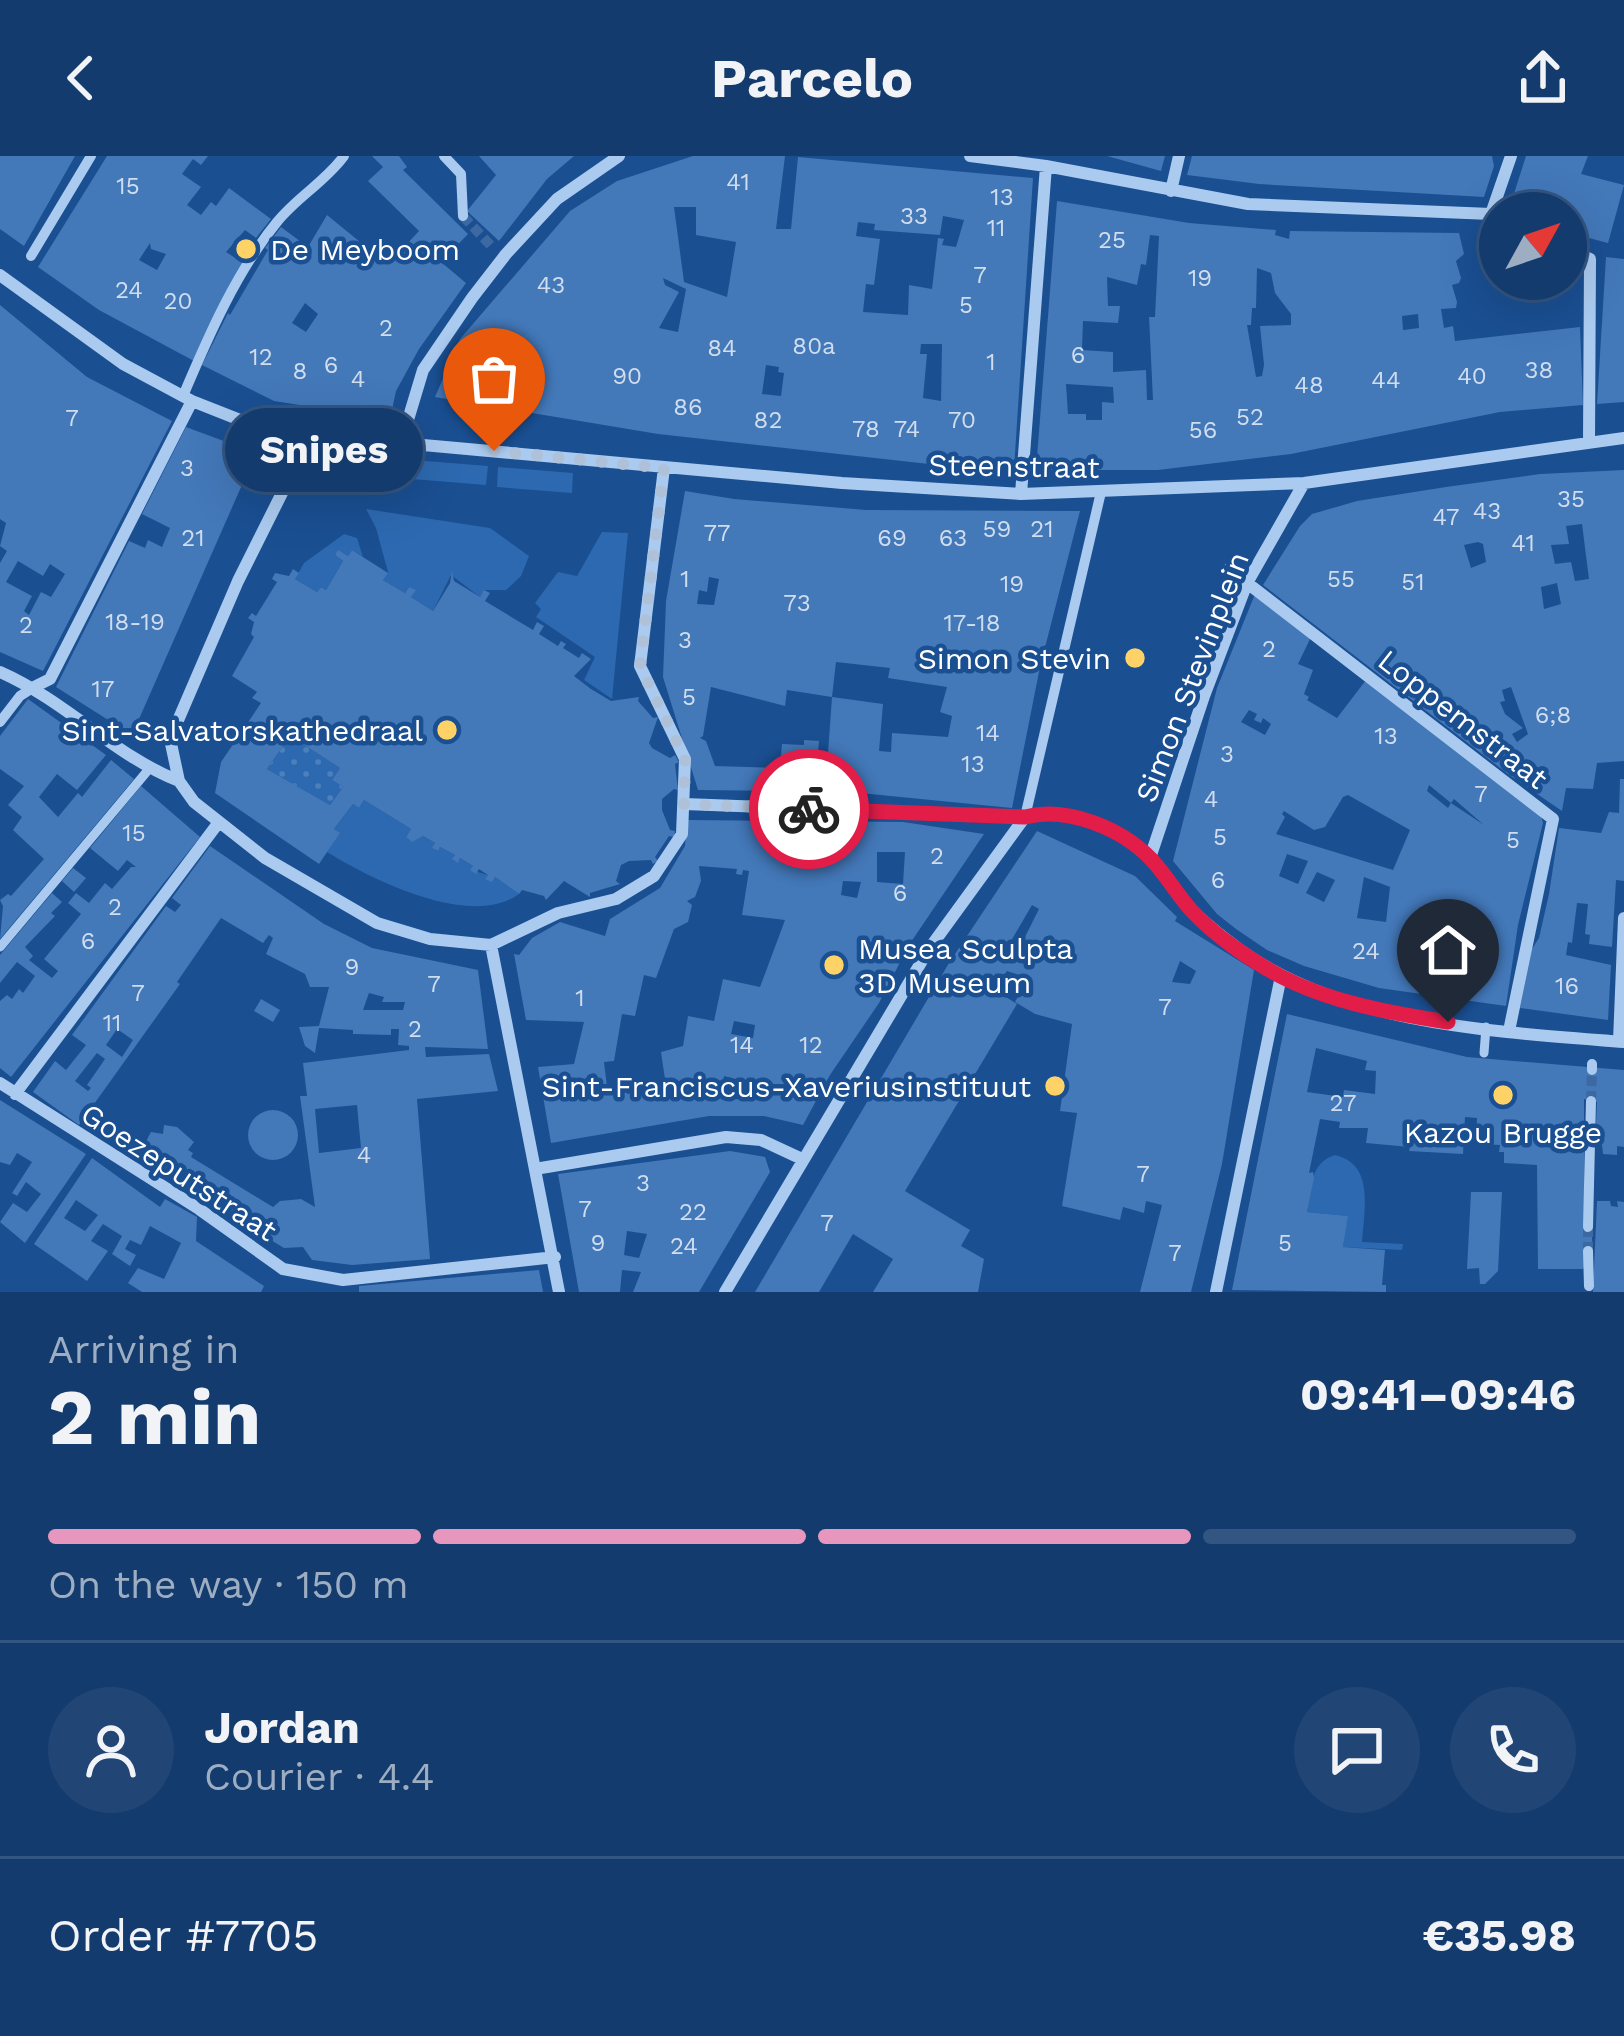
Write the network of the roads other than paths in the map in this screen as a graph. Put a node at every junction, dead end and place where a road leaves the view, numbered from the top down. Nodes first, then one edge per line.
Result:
1 (91, 156) edge
2 (344, 156) edge
3 (444, 156) edge
4 (619, 156) edge
5 (970, 156) edge
6 (1179, 156) edge
7 (1511, 156) edge
8 (1046, 166) junction
9 (1171, 191) junction
10 (1502, 192) edge
11 (1479, 215) edge
12 (463, 216) tunnel mouth
13 (31, 256) dead end
14 (1587, 258) edge
15 (0, 275) edge
16 (187, 398) junction
17 (1624, 438) edge
18 (1589, 441) junction
19 (401, 443) junction
20 (290, 445) junction
21 (664, 468) junction
22 (1304, 483) junction
23 (1102, 492) junction
24 (1021, 494) junction
25 (1229, 569) dead end
26 (1247, 583) junction
27 (0, 672) edge
28 (34, 687) junction
29 (0, 722) edge
30 (149, 769) junction
31 (179, 781) junction
32 (684, 804) junction
33 (1025, 817) junction
34 (219, 822) junction
35 (1150, 858) junction
36 (1624, 918) edge
37 (491, 945) junction
38 (0, 947) edge
39 (1281, 976) junction
40 (1486, 1027) junction
41 (1510, 1031) junction
42 (1622, 1041) edge
43 (1484, 1053) dead end
44 (0, 1083) edge
45 (15, 1094) junction
46 (1591, 1101) tunnel mouth
47 (802, 1159) junction
48 (535, 1169) junction
49 (1588, 1227) tunnel mouth
50 (1588, 1251) tunnel mouth
51 (555, 1257) junction
52 (1588, 1286) dead end
53 (559, 1292) edge
54 (725, 1292) edge
55 (1216, 1292) edge

1 - 13 street
2 - 16 street
3 - 12 street
4 - 19 street
5 - 8 street
6 - 9 street
7 - 10 street
8 - 9 street
8 - 24 street
9 - 11 street
14 - 18 street
15 - 16 street
16 - 20 street
16 - 28 street
17 - 18 street, Steenstraat
18 - 22 street, Steenstraat
19 - 20 street, Steenstraat
19 - 21 street, Steenstraat
20 - 31 street
21 - 24 street, Steenstraat
21 - 32 street
22 - 23 street, Steenstraat
22 - 26 street, Simon Stevinplein
23 - 24 street, Steenstraat
23 - 33 street
25 - 26 street, Loppemstraat
26 - 35 street, Simon Stevinplein
26 - 41 street, Loppemstraat
27 - 28 street
28 - 29 street
28 - 30 street
30 - 31 street
30 - 38 lane
31 - 34 street
32 - 33 street, Simon Stevinplein
32 - 37 street
33 - 35 street, Simon Stevinplein
33 - 47 street
34 - 37 street
34 - 45 street
35 - 39 street
36 - 42 street
37 - 48 street
39 - 40 street
39 - 55 street
40 - 41 street
40 - 43 lane
41 - 42 street
44 - 45 street, Goezeputstraat
45 - 51 street, Goezeputstraat
46 - 49 street
47 - 48 street
47 - 54 street
48 - 51 street
50 - 52 street
51 - 53 street

